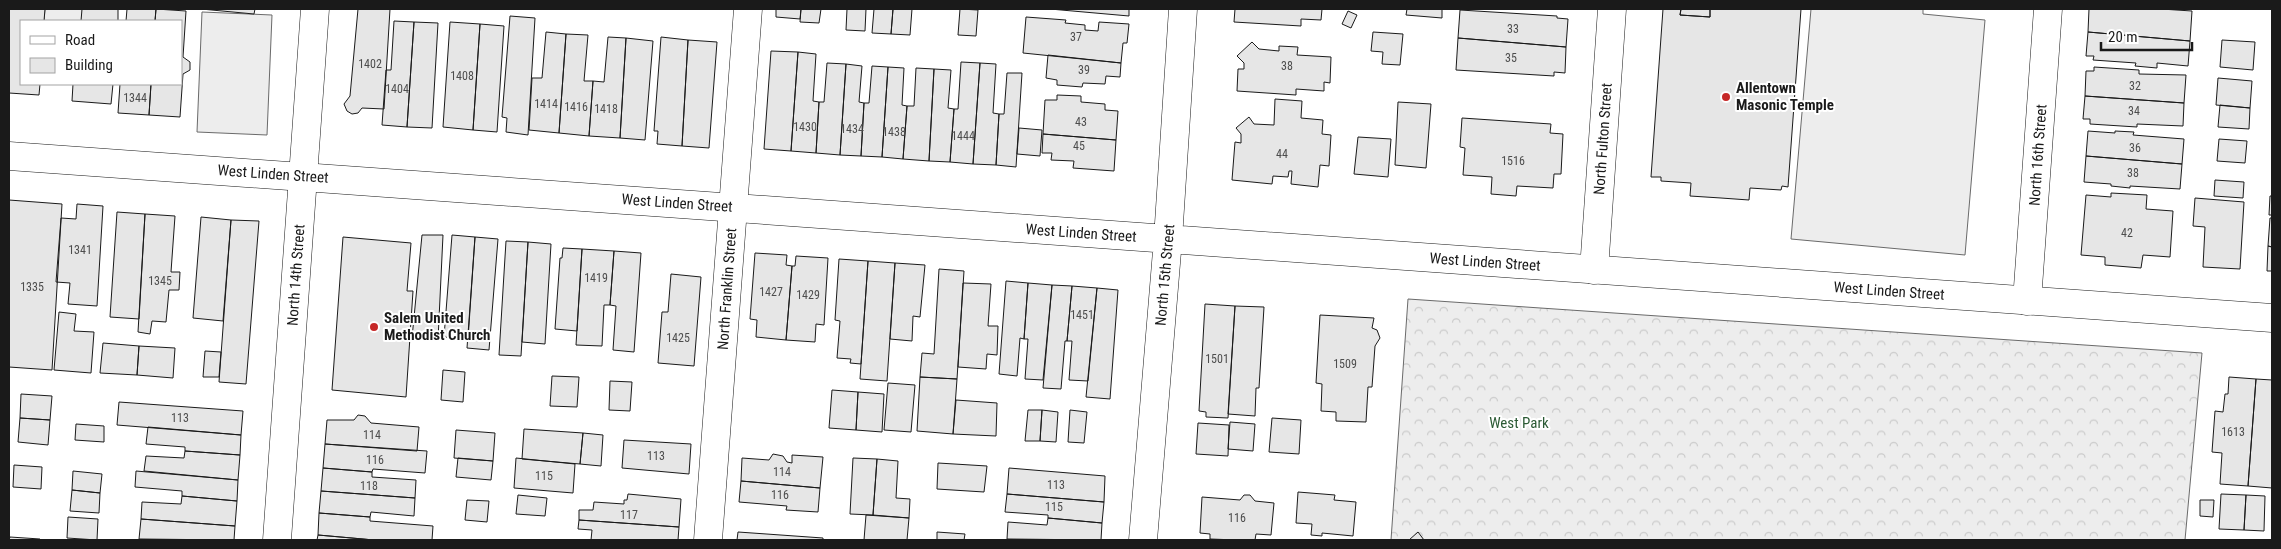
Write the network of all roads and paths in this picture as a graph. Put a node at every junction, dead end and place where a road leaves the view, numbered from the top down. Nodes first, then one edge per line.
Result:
1 (315, 9) edge
2 (748, 9) edge
3 (1183, 9) edge
4 (1612, 9) edge
5 (2048, 9) edge
6 (9, 156) edge
7 (303, 176) junction
8 (733, 208) junction
9 (1168, 239) junction
10 (1594, 270) junction
11 (2027, 301) junction
12 (2272, 318) edge
13 (277, 540) edge
14 (708, 540) edge
15 (1143, 540) edge

1 - 7 street, North 14th Street
2 - 8 street, North Franklin Street
3 - 9 street, North 15th Street
4 - 10 street, North Fulton Street
5 - 11 street, North 16th Street
6 - 7 street, West Linden Street
7 - 8 street, West Linden Street
7 - 13 street, North 14th Street
8 - 9 street, West Linden Street
8 - 14 street, North Franklin Street
9 - 10 street, West Linden Street
9 - 15 street, North 15th Street
10 - 11 street, West Linden Street
11 - 12 street, West Linden Street

